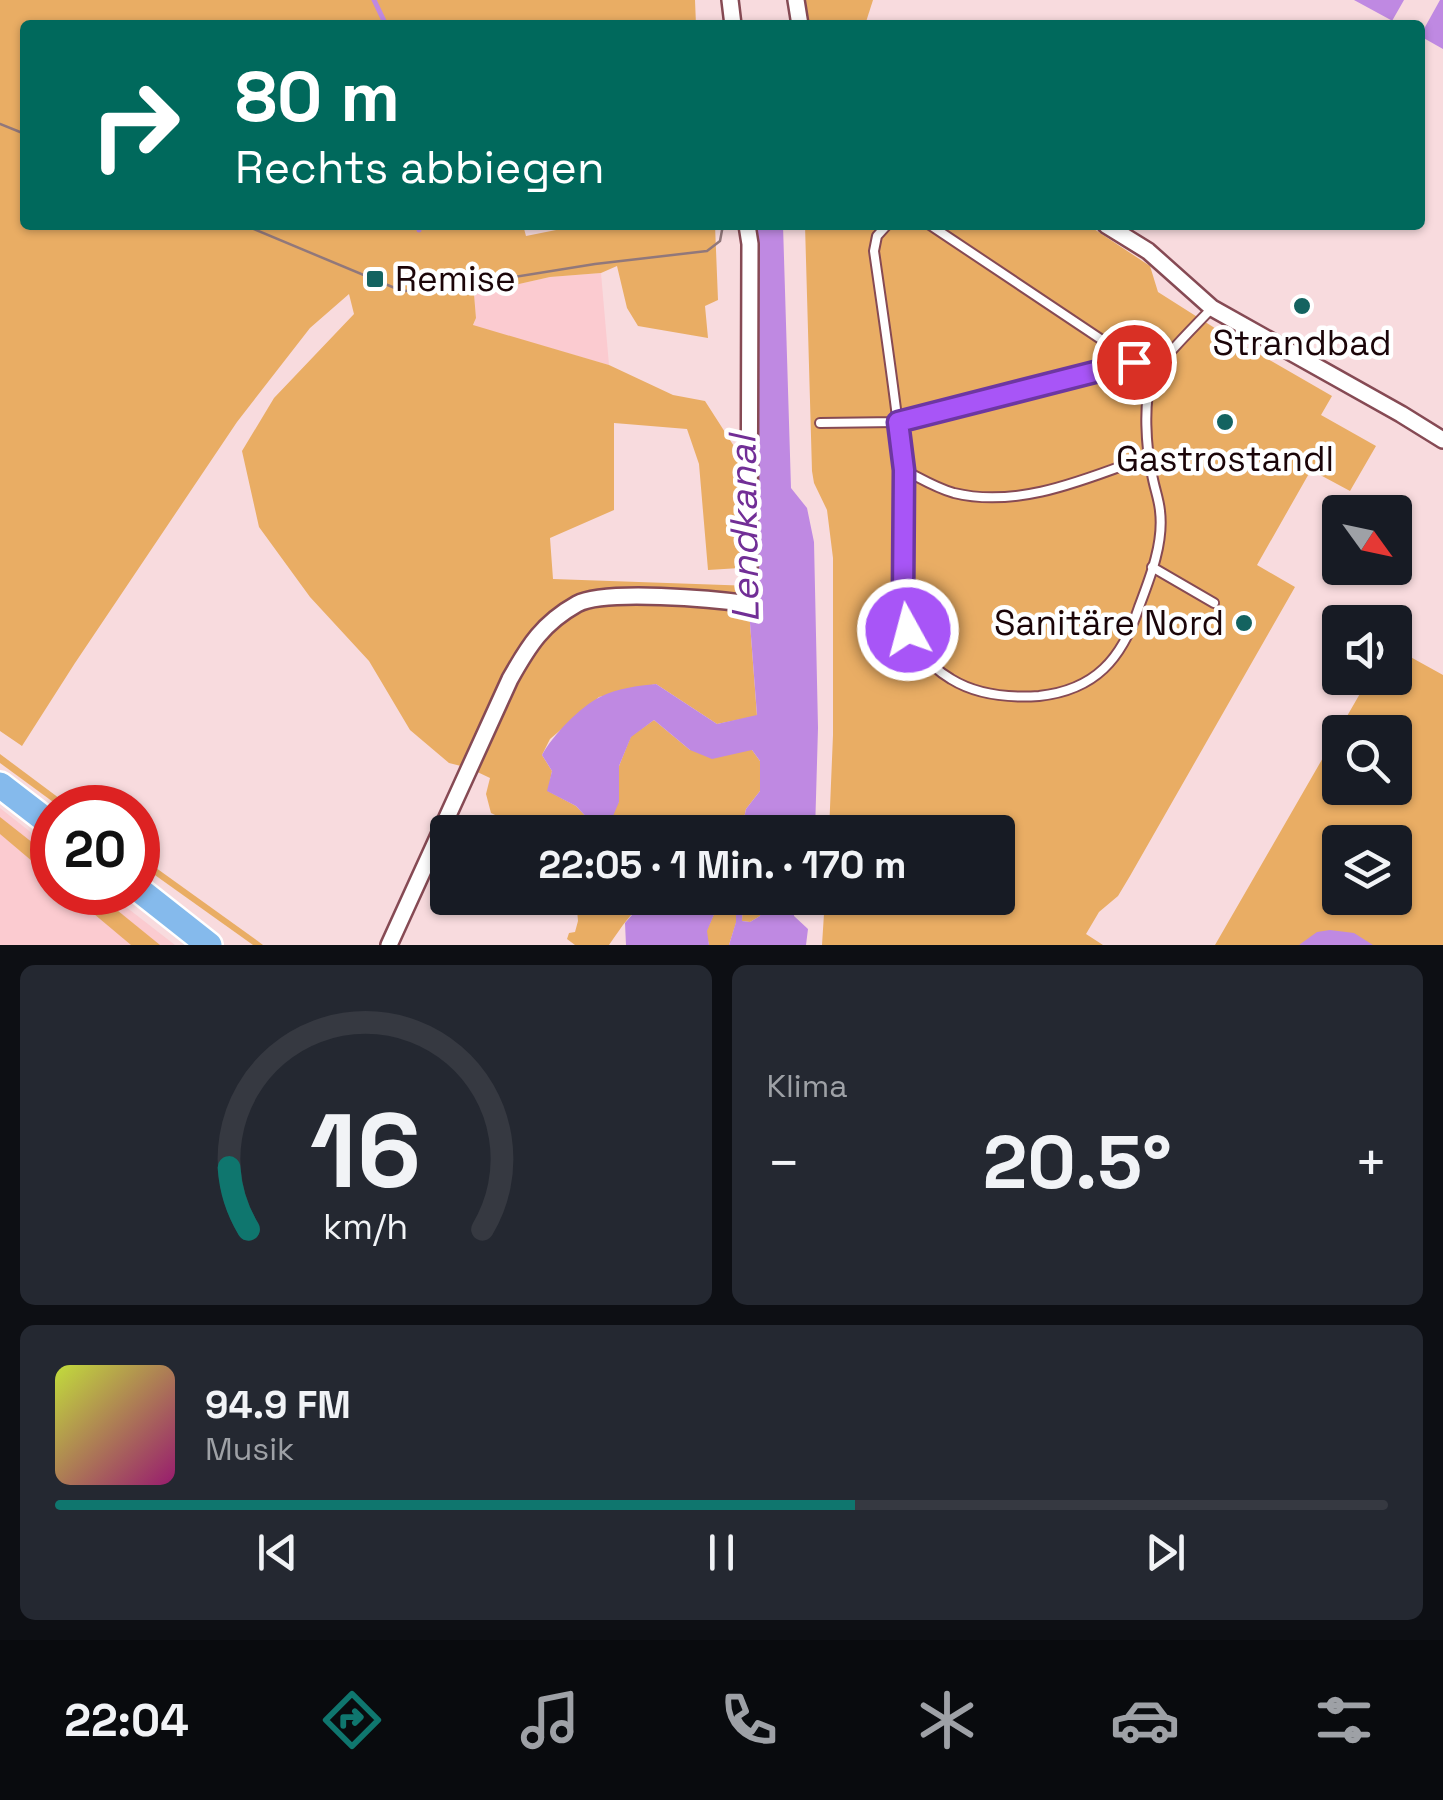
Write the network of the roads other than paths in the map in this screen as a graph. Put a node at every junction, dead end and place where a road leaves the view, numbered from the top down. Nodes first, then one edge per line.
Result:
1 (749, 230) edge
2 (882, 230) edge
3 (937, 230) edge
4 (1114, 230) edge
5 (1212, 308) junction
6 (1134, 362) junction
7 (1152, 374) junction
8 (898, 422) junction
9 (820, 423) dead end
10 (1443, 440) edge
11 (1149, 456) junction
12 (904, 470) junction
13 (1152, 567) junction
14 (1214, 603) dead end
15 (0, 785) edge
16 (30, 808) edge
17 (454, 815) edge
18 (430, 867) edge
19 (160, 906) edge
20 (209, 945) edge
21 (389, 945) edge

1 - 17 street
2 - 8 lane
3 - 6 lane
4 - 5 street
5 - 7 lane
5 - 10 street
6 - 7 lane
6 - 8 lane
7 - 11 lane
8 - 9 lane
8 - 12 lane
11 - 12 lane
11 - 13 lane
12 - 13 lane
13 - 14 lane
15 - 16 main road
18 - 21 street
19 - 20 main road

